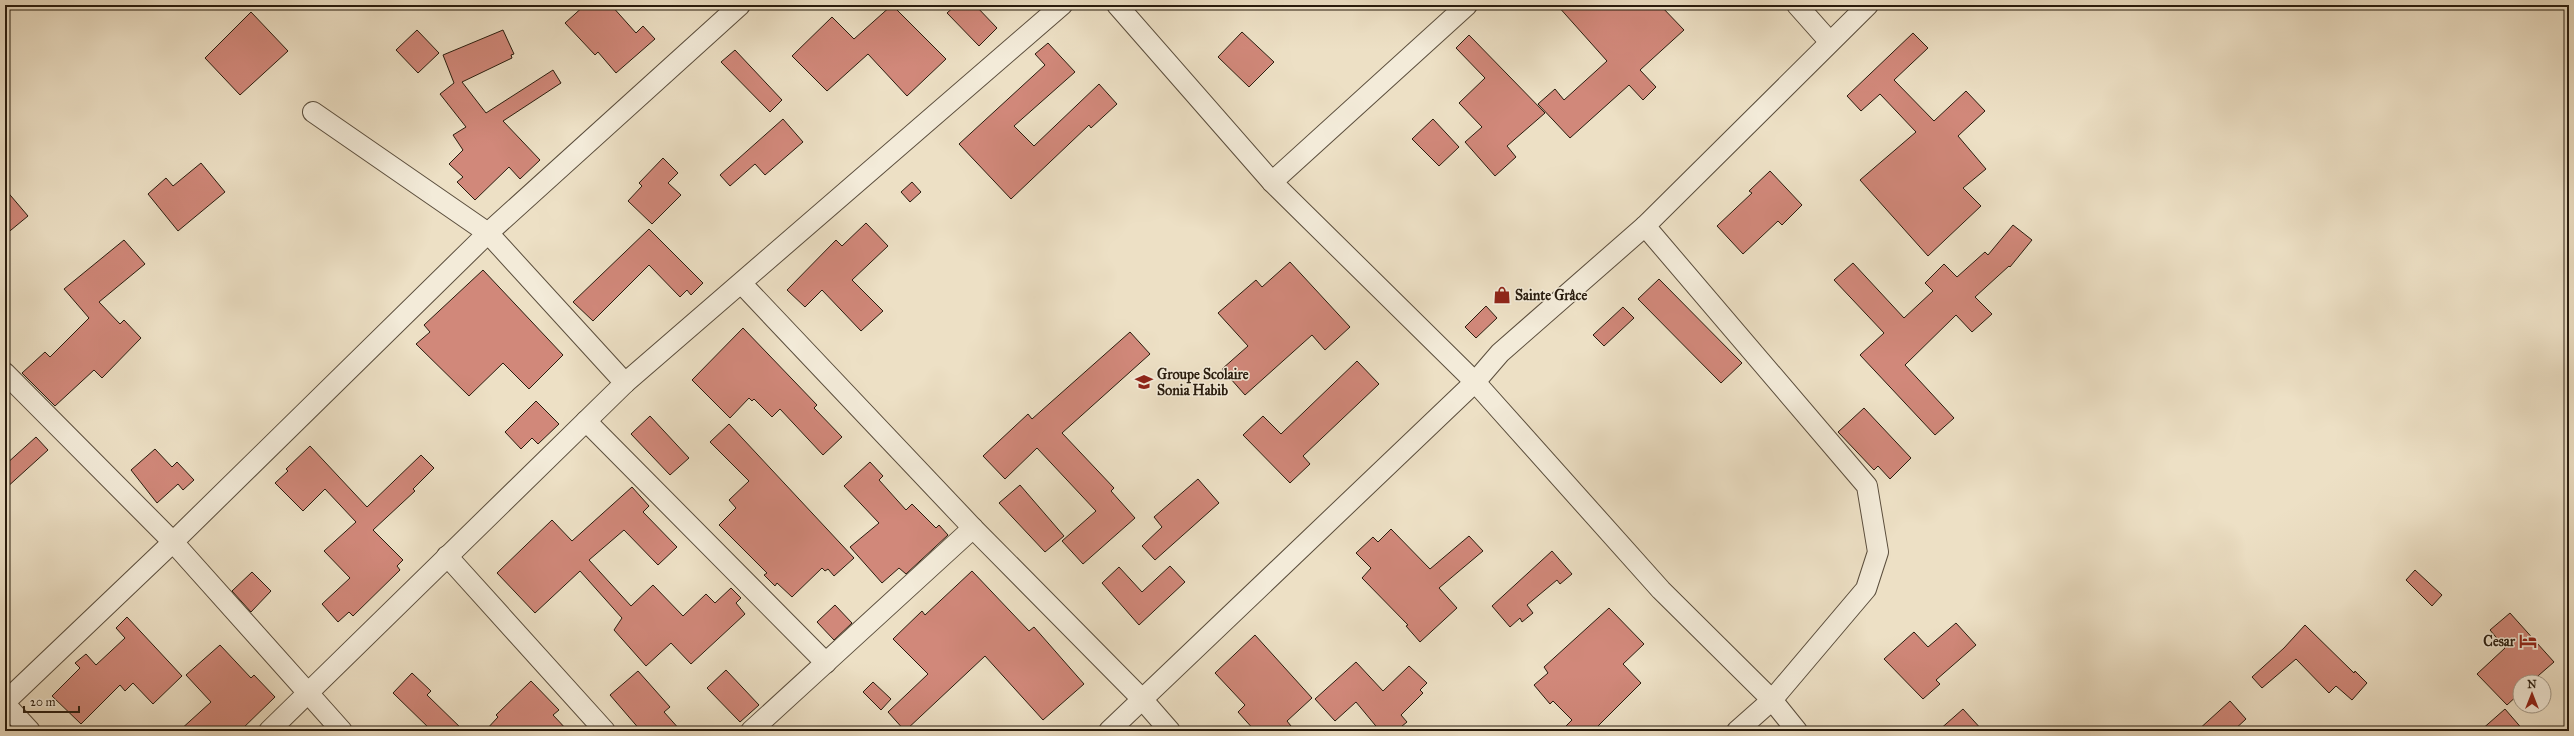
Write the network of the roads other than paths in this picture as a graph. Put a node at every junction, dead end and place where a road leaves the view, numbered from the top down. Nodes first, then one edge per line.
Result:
1 (740, 5) edge
2 (1062, 5) edge
3 (1117, 5) edge
4 (1467, 5) edge
5 (1798, 5) edge
6 (1868, 5) edge
7 (1829, 41) junction
8 (313, 112) dead end
9 (1272, 182) junction
10 (1645, 226) junction
11 (488, 233) junction
12 (742, 284) junction
13 (5, 373) edge
14 (1475, 382) junction
15 (625, 383) junction
16 (586, 421) junction
17 (973, 528) junction
18 (173, 542) junction
19 (447, 556) junction
20 (826, 663) junction
21 (307, 691) junction
22 (1142, 699) junction
23 (1772, 700) junction
24 (5, 703) edge
25 (30, 731) edge
26 (269, 731) edge
27 (342, 731) edge
28 (605, 731) edge
29 (751, 731) edge
30 (1109, 731) edge
31 (1170, 731) edge
32 (1738, 731) edge
33 (1797, 731) edge

1 - 11 street
2 - 12 street
3 - 9 street
4 - 9 street
5 - 7 street
6 - 7 street
7 - 10 street
8 - 11 street
9 - 14 street
10 - 14 street
10 - 23 street
11 - 15 street
11 - 18 street
12 - 15 street
12 - 17 street
13 - 18 street
14 - 22 street
14 - 23 street
15 - 16 street
16 - 19 street
16 - 20 street
17 - 20 street
17 - 22 street
18 - 21 street
18 - 24 street
19 - 21 street
19 - 28 street
20 - 29 street
21 - 26 street
21 - 27 street
22 - 30 street
22 - 31 street
23 - 32 street
23 - 33 street
24 - 25 street

